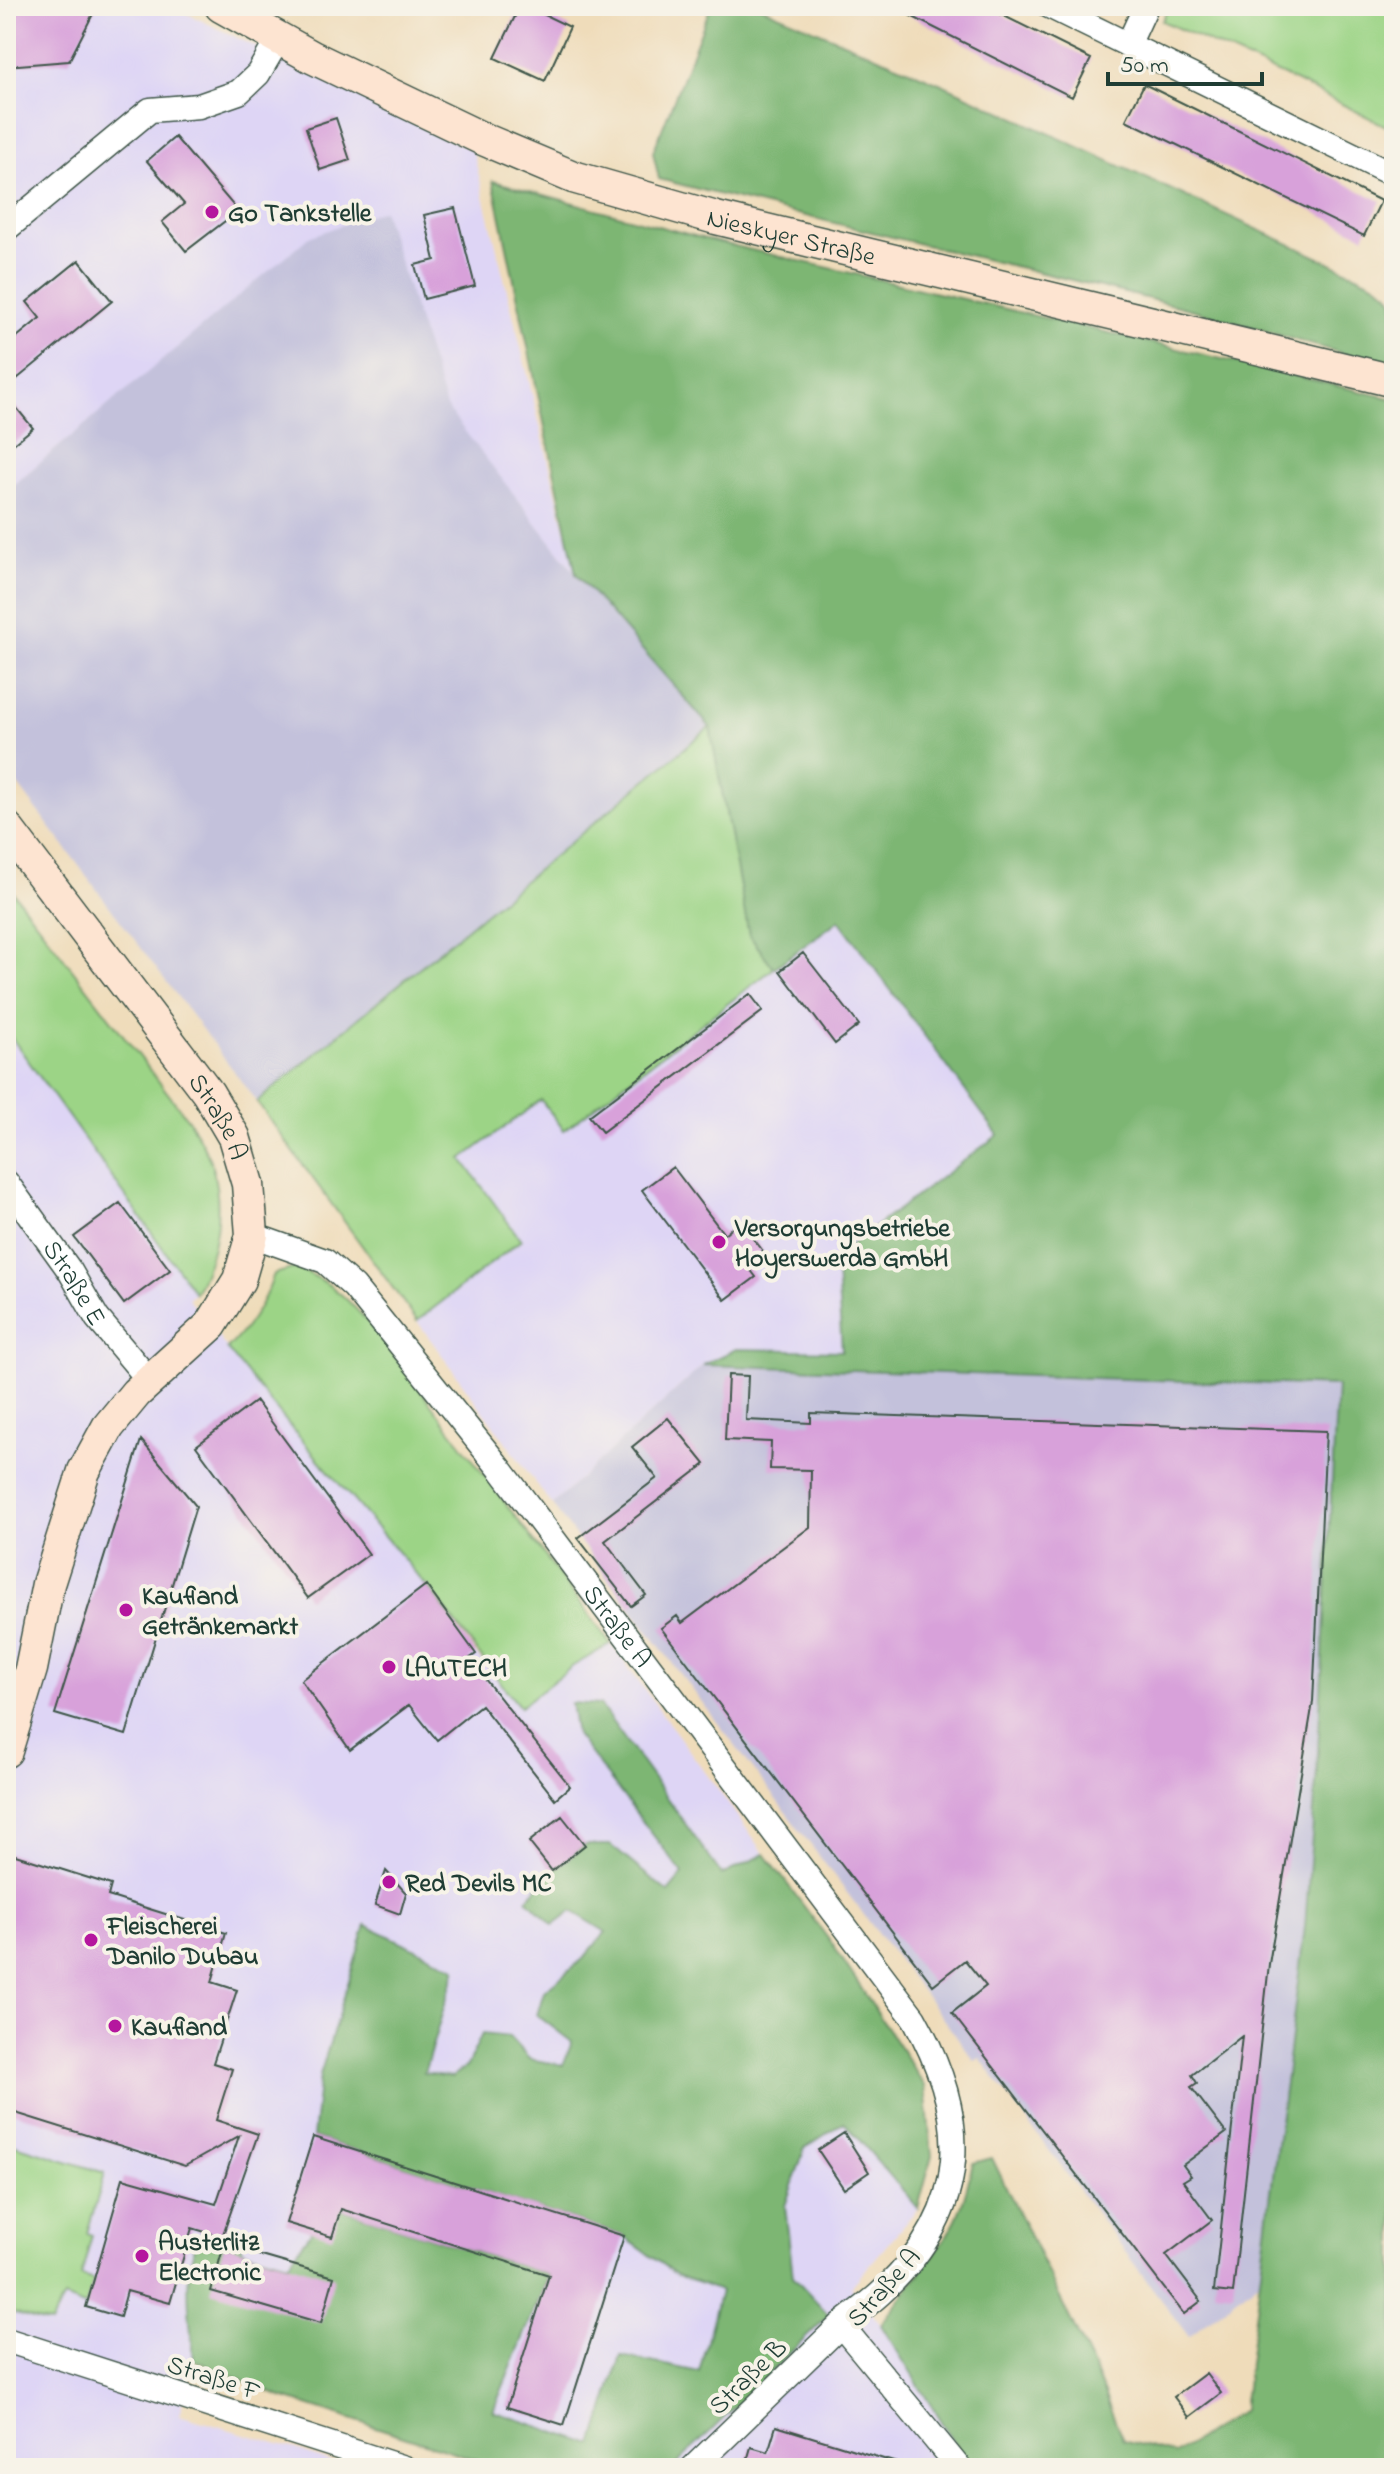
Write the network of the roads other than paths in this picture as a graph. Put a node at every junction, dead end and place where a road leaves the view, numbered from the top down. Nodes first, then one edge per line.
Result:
1 (221, 6) edge
2 (1049, 6) edge
3 (1146, 6) edge
4 (279, 38) junction
5 (1128, 45) junction
6 (1394, 175) edge
7 (6, 229) edge
8 (1394, 381) edge
9 (6, 827) edge
10 (6, 1182) edge
11 (252, 1235) junction
12 (149, 1380) junction
13 (48, 1584) junction
14 (6, 1681) edge
15 (6, 1751) edge
16 (841, 2325) junction
17 (6, 2340) edge
18 (404, 2468) edge
19 (693, 2468) edge
20 (959, 2468) edge

1 - 4 main road, Nieskyer Straße
2 - 5 street
3 - 5 street
4 - 7 street
4 - 8 main road, Nieskyer Straße
5 - 6 street
9 - 11 main road, Straße A
10 - 12 street, Straße E
11 - 12 main road
11 - 16 street, Straße A
12 - 13 main road
13 - 14 main road
13 - 15 main road
16 - 19 street, Straße B
16 - 20 street, Straße A
17 - 18 street, Straße F

